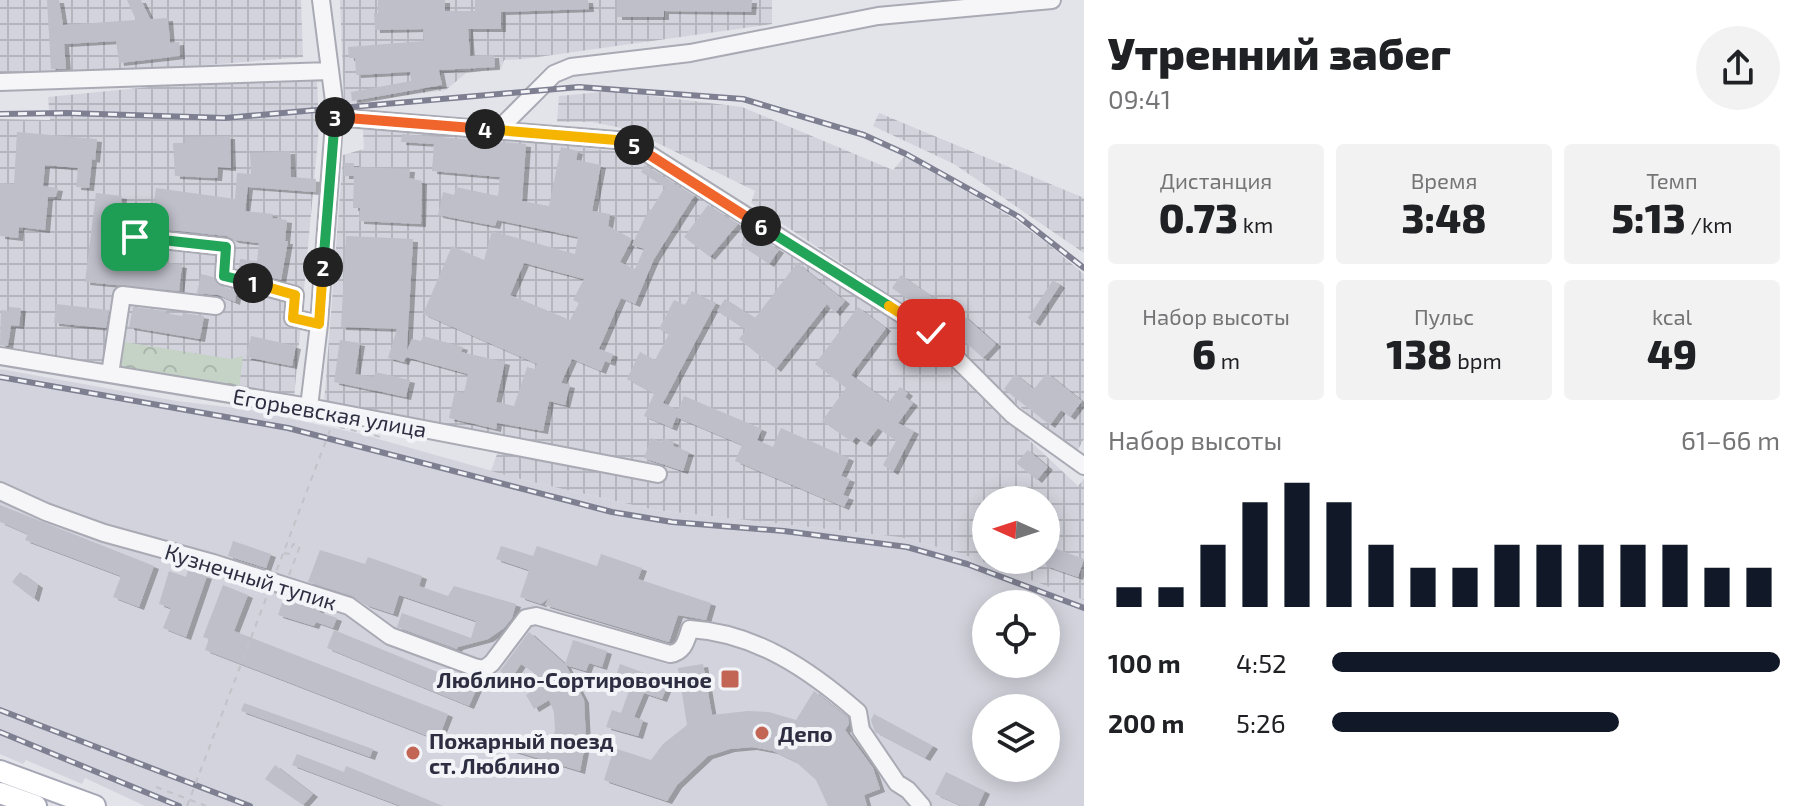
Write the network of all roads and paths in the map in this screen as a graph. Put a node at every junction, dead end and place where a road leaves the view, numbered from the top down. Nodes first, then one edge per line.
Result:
1 (321, 0) edge
2 (1052, 0) edge
3 (330, 71) junction
4 (0, 82) edge
5 (334, 117) junction
6 (498, 130) junction
7 (135, 237) dead end
8 (216, 306) dead end
9 (319, 324) junction
10 (0, 356) edge
11 (110, 374) junction
12 (309, 407) junction
13 (381, 437) dead end
14 (1084, 466) edge
15 (658, 474) dead end
16 (0, 491) edge
17 (284, 553) junction
18 (287, 580) dead end
19 (0, 771) edge
20 (156, 787) dead end
21 (0, 793) edge
22 (190, 800) junction
23 (36, 806) edge
24 (95, 806) edge
25 (187, 806) edge
26 (206, 806) edge
27 (922, 806) edge

1 - 3 street
2 - 6 street
3 - 4 street
3 - 5 street
5 - 6 street
5 - 9 street
6 - 14 street
7 - 9 street
8 - 11 street
9 - 12 street
10 - 11 street, Егорьевская улица
11 - 12 street, Егорьевская улица
12 - 15 street, Егорьевская улица
13 - 17 path, bridge
16 - 27 street, Кузнечный тупик
17 - 18 path
17 - 22 path, bridge
19 - 24 main road
20 - 22 path
21 - 23 main road
22 - 25 path, bridge
22 - 26 path

